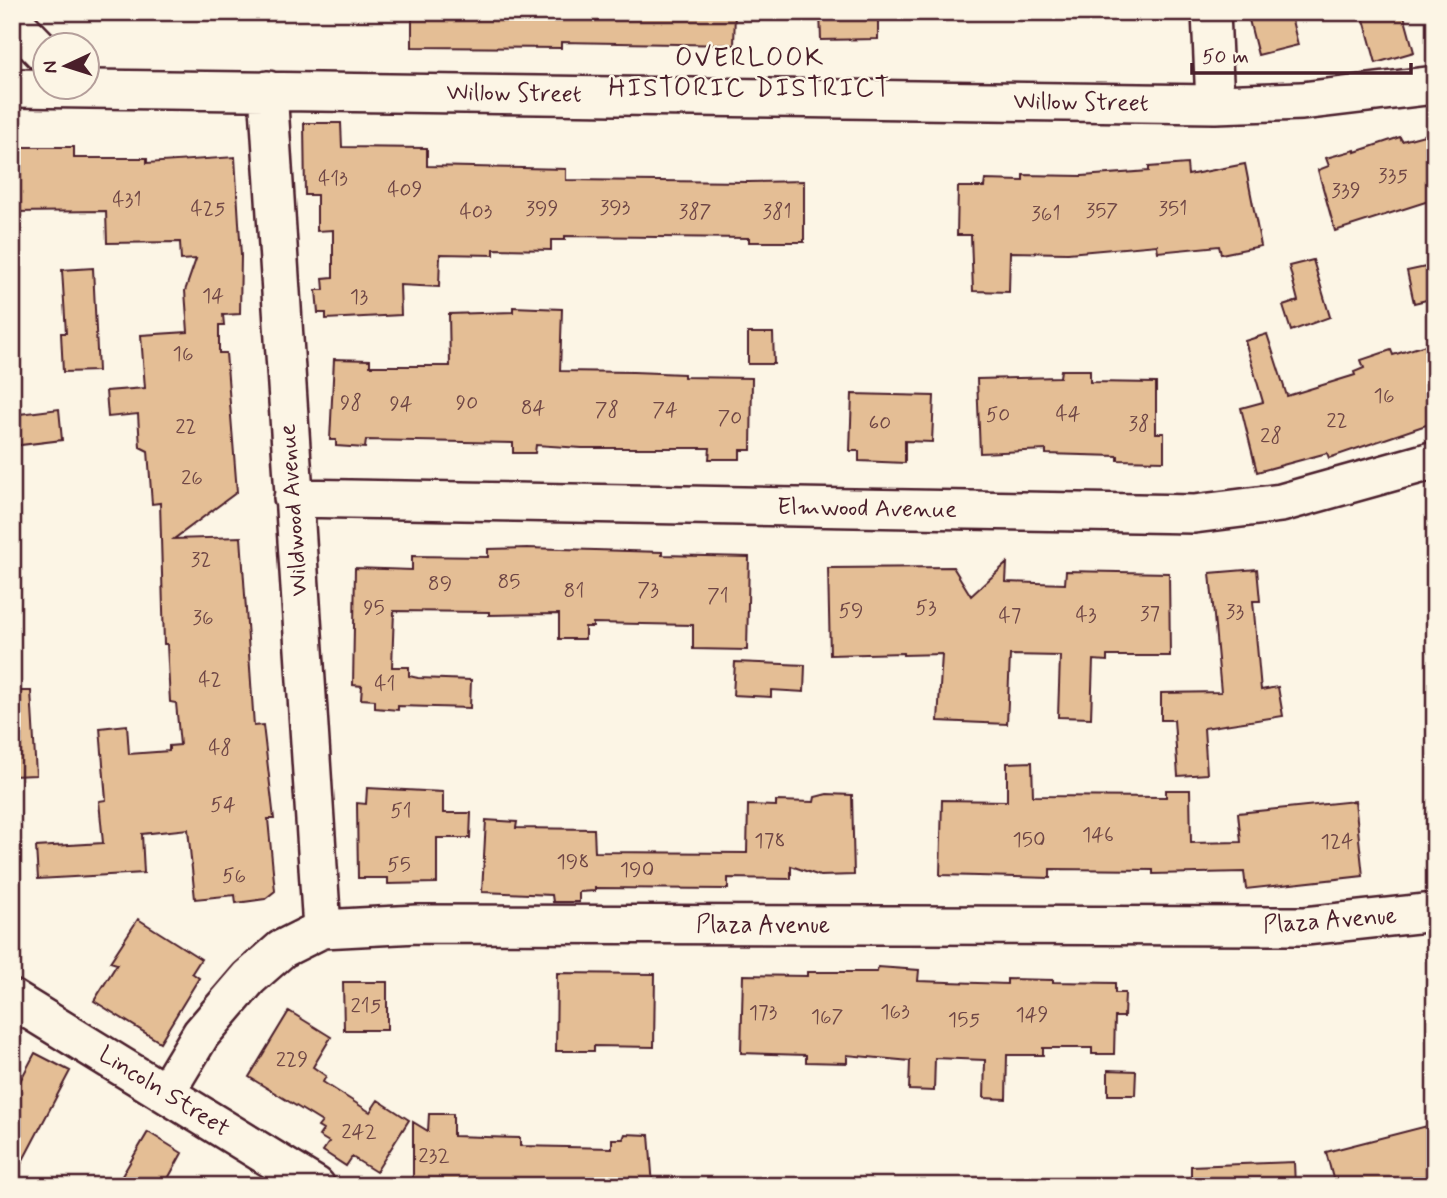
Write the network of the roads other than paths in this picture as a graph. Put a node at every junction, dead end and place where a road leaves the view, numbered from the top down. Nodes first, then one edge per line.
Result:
1 (1211, 12) edge
2 (12, 20) edge
3 (32, 41) edge
4 (1435, 85) edge
5 (12, 88) edge
6 (32, 88) edge
7 (102, 88) edge
8 (268, 90) junction
9 (1216, 104) junction
10 (1435, 460) edge
11 (293, 498) junction
12 (1435, 912) edge
13 (322, 929) junction
14 (12, 999) edge
15 (166, 1092) junction
16 (316, 1186) edge

1 - 9 street
2 - 3 street
4 - 9 street, Willow Street
5 - 6 street, Willow Street
7 - 8 street, Willow Street
8 - 9 street, Willow Street
8 - 11 street, Wildwood Avenue
10 - 11 street, Elmwood Avenue
11 - 13 street, Wildwood Avenue
12 - 13 street, Plaza Avenue
13 - 15 street, Plaza Avenue
14 - 15 street, Lincoln Street
15 - 16 street, Lincoln Street

